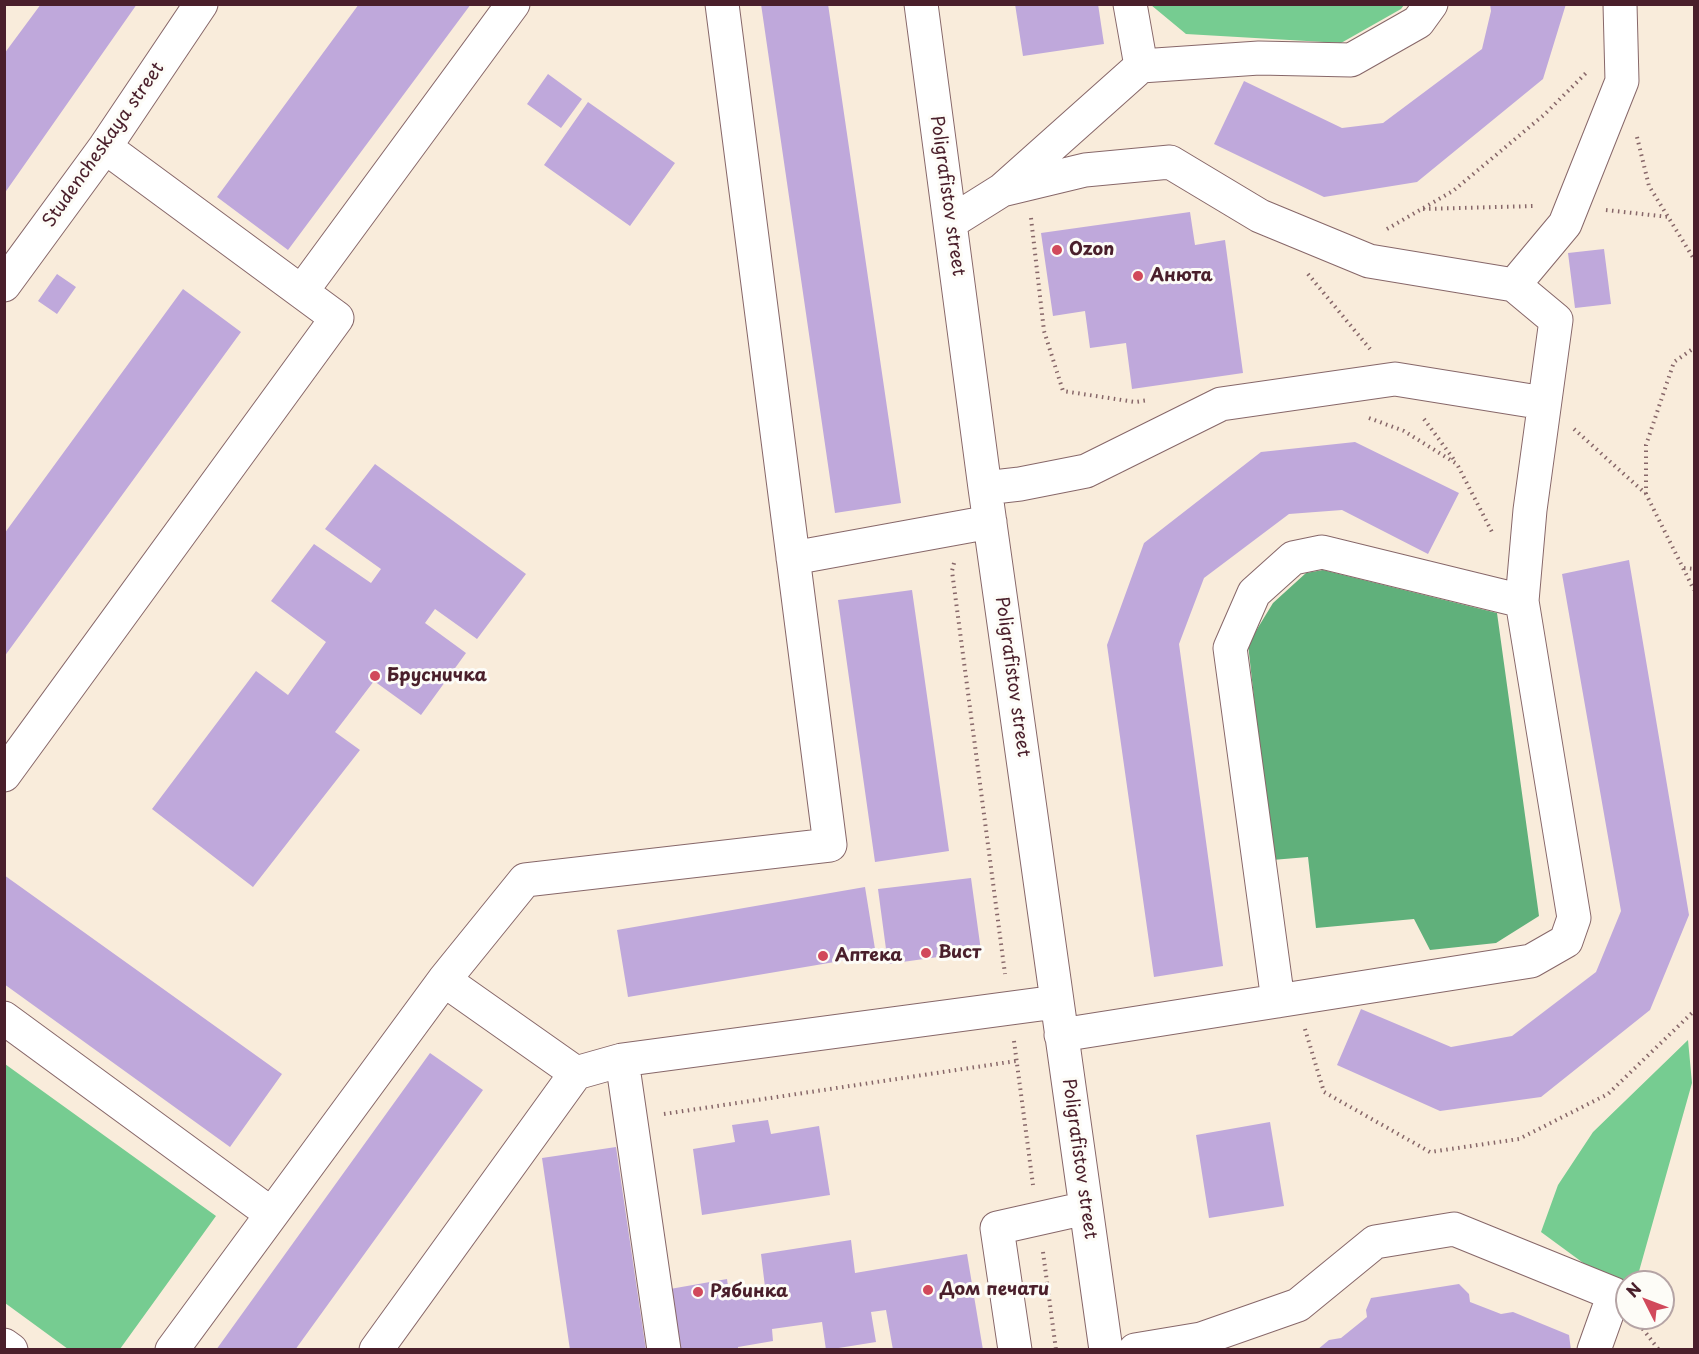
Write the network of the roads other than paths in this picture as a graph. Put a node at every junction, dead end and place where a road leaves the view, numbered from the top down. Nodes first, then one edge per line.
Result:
1 (201, 4) edge
2 (513, 4) edge
3 (722, 4) edge
4 (921, 4) edge
5 (1130, 4) edge
6 (1431, 4) edge
7 (1620, 4) edge
8 (1141, 66) junction
9 (105, 147) junction
10 (1002, 190) junction
11 (951, 222) junction
12 (4, 285) edge
13 (1514, 285) junction
14 (302, 291) junction
15 (1544, 403) junction
16 (985, 488) junction
17 (977, 524) junction
18 (793, 558) junction
19 (1522, 601) junction
20 (4, 775) edge
21 (444, 980) junction
22 (1287, 1000) junction
23 (1056, 1002) junction
24 (4, 1018) edge
25 (1061, 1035) junction
26 (622, 1060) junction
27 (576, 1073) junction
28 (1086, 1208) junction
29 (270, 1213) junction
30 (4, 1345) edge
31 (11, 1350) edge
32 (172, 1350) edge
33 (376, 1350) edge
34 (664, 1350) edge
35 (1015, 1350) edge
36 (1106, 1350) edge
37 (1135, 1350) edge
38 (1594, 1350) edge

1 - 9 street, Studencheskaya street
2 - 14 street
3 - 18 street
4 - 11 street, Poligrafistov street
5 - 8 street
6 - 8 street
7 - 13 street
8 - 10 street
9 - 12 street, Studencheskaya street
9 - 14 street
10 - 11 street
10 - 13 street
11 - 16 street, Poligrafistov street
13 - 15 street
14 - 20 street
15 - 16 street
15 - 19 street
16 - 17 street, Poligrafistov street
17 - 18 street
17 - 23 street, Poligrafistov street
18 - 21 street
19 - 22 street
19 - 22 street
21 - 27 street
21 - 29 street
22 - 25 street
23 - 25 street, Poligrafistov street
23 - 26 street
24 - 29 street
25 - 28 street, Poligrafistov street
26 - 27 street
26 - 34 street
27 - 33 street
28 - 35 street
28 - 36 street, Poligrafistov street
29 - 32 street
30 - 31 street
37 - 38 street

